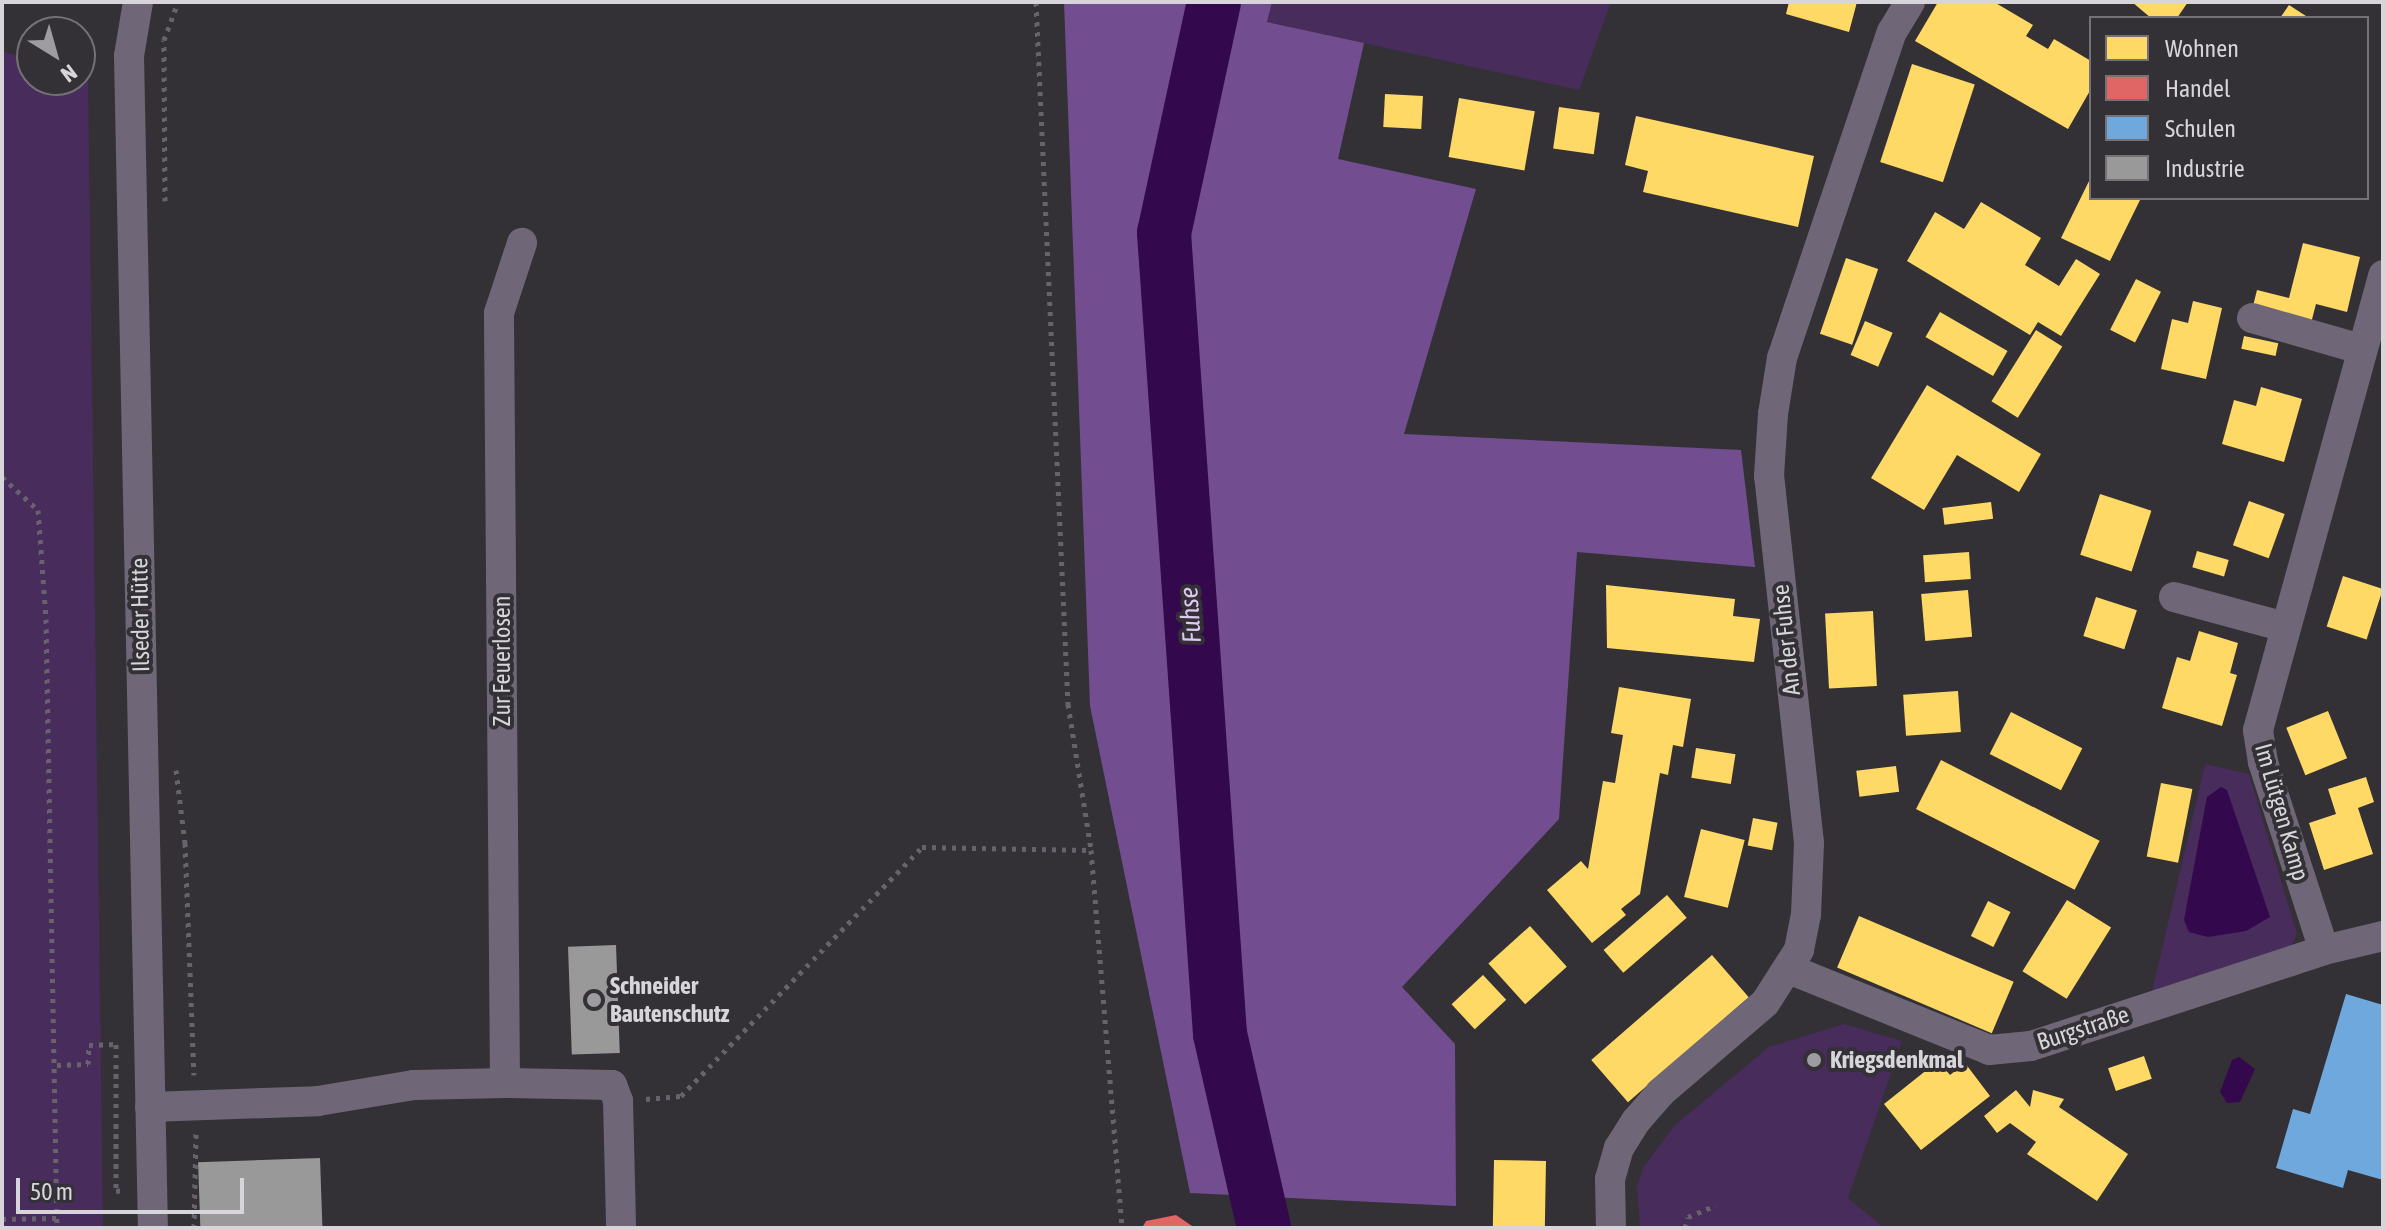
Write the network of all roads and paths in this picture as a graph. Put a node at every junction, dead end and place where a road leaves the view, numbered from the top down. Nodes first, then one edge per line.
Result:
1 (138, 2) edge
2 (178, 2) edge
3 (1036, 2) edge
4 (1910, 2) edge
5 (165, 206) dead end
6 (522, 243) dead end
7 (2383, 275) edge
8 (2252, 318) dead end
9 (2361, 349) junction
10 (2, 477) edge
11 (2174, 597) dead end
12 (2285, 627) junction
13 (175, 756) dead end
14 (1091, 850) junction
15 (2383, 936) edge
16 (2324, 950) junction
17 (1789, 969) junction
18 (106, 1044) dead end
19 (57, 1065) junction
20 (505, 1083) junction
21 (618, 1101) junction
22 (197, 1106) junction
23 (150, 1107) junction
24 (1716, 1205) dead end
25 (57, 1218) junction
26 (2, 1219) edge
27 (57, 1228) edge
28 (153, 1228) edge
29 (194, 1228) edge
30 (621, 1228) edge
31 (1122, 1228) edge
32 (1611, 1228) edge
33 (1685, 1228) edge

1 - 23 street, Ilseder Hütte
2 - 5 path
3 - 14 path
4 - 17 street, An der Fuhse
6 - 20 street, Zur Feuerlosen
7 - 9 street, Im Lütgen Kamp
8 - 9 street
9 - 12 street, Im Lütgen Kamp
10 - 19 path
11 - 12 street
12 - 16 street, Im Lütgen Kamp
13 - 22 path
14 - 21 path
14 - 31 path
15 - 16 street, Burgstraße
16 - 17 street, Burgstraße
17 - 32 street, An der Fuhse
18 - 19 path
19 - 25 path
20 - 21 street
20 - 22 street
21 - 30 street
22 - 23 street
22 - 29 path
23 - 28 street, Ilseder Hütte
24 - 33 path
25 - 26 path
25 - 27 path

